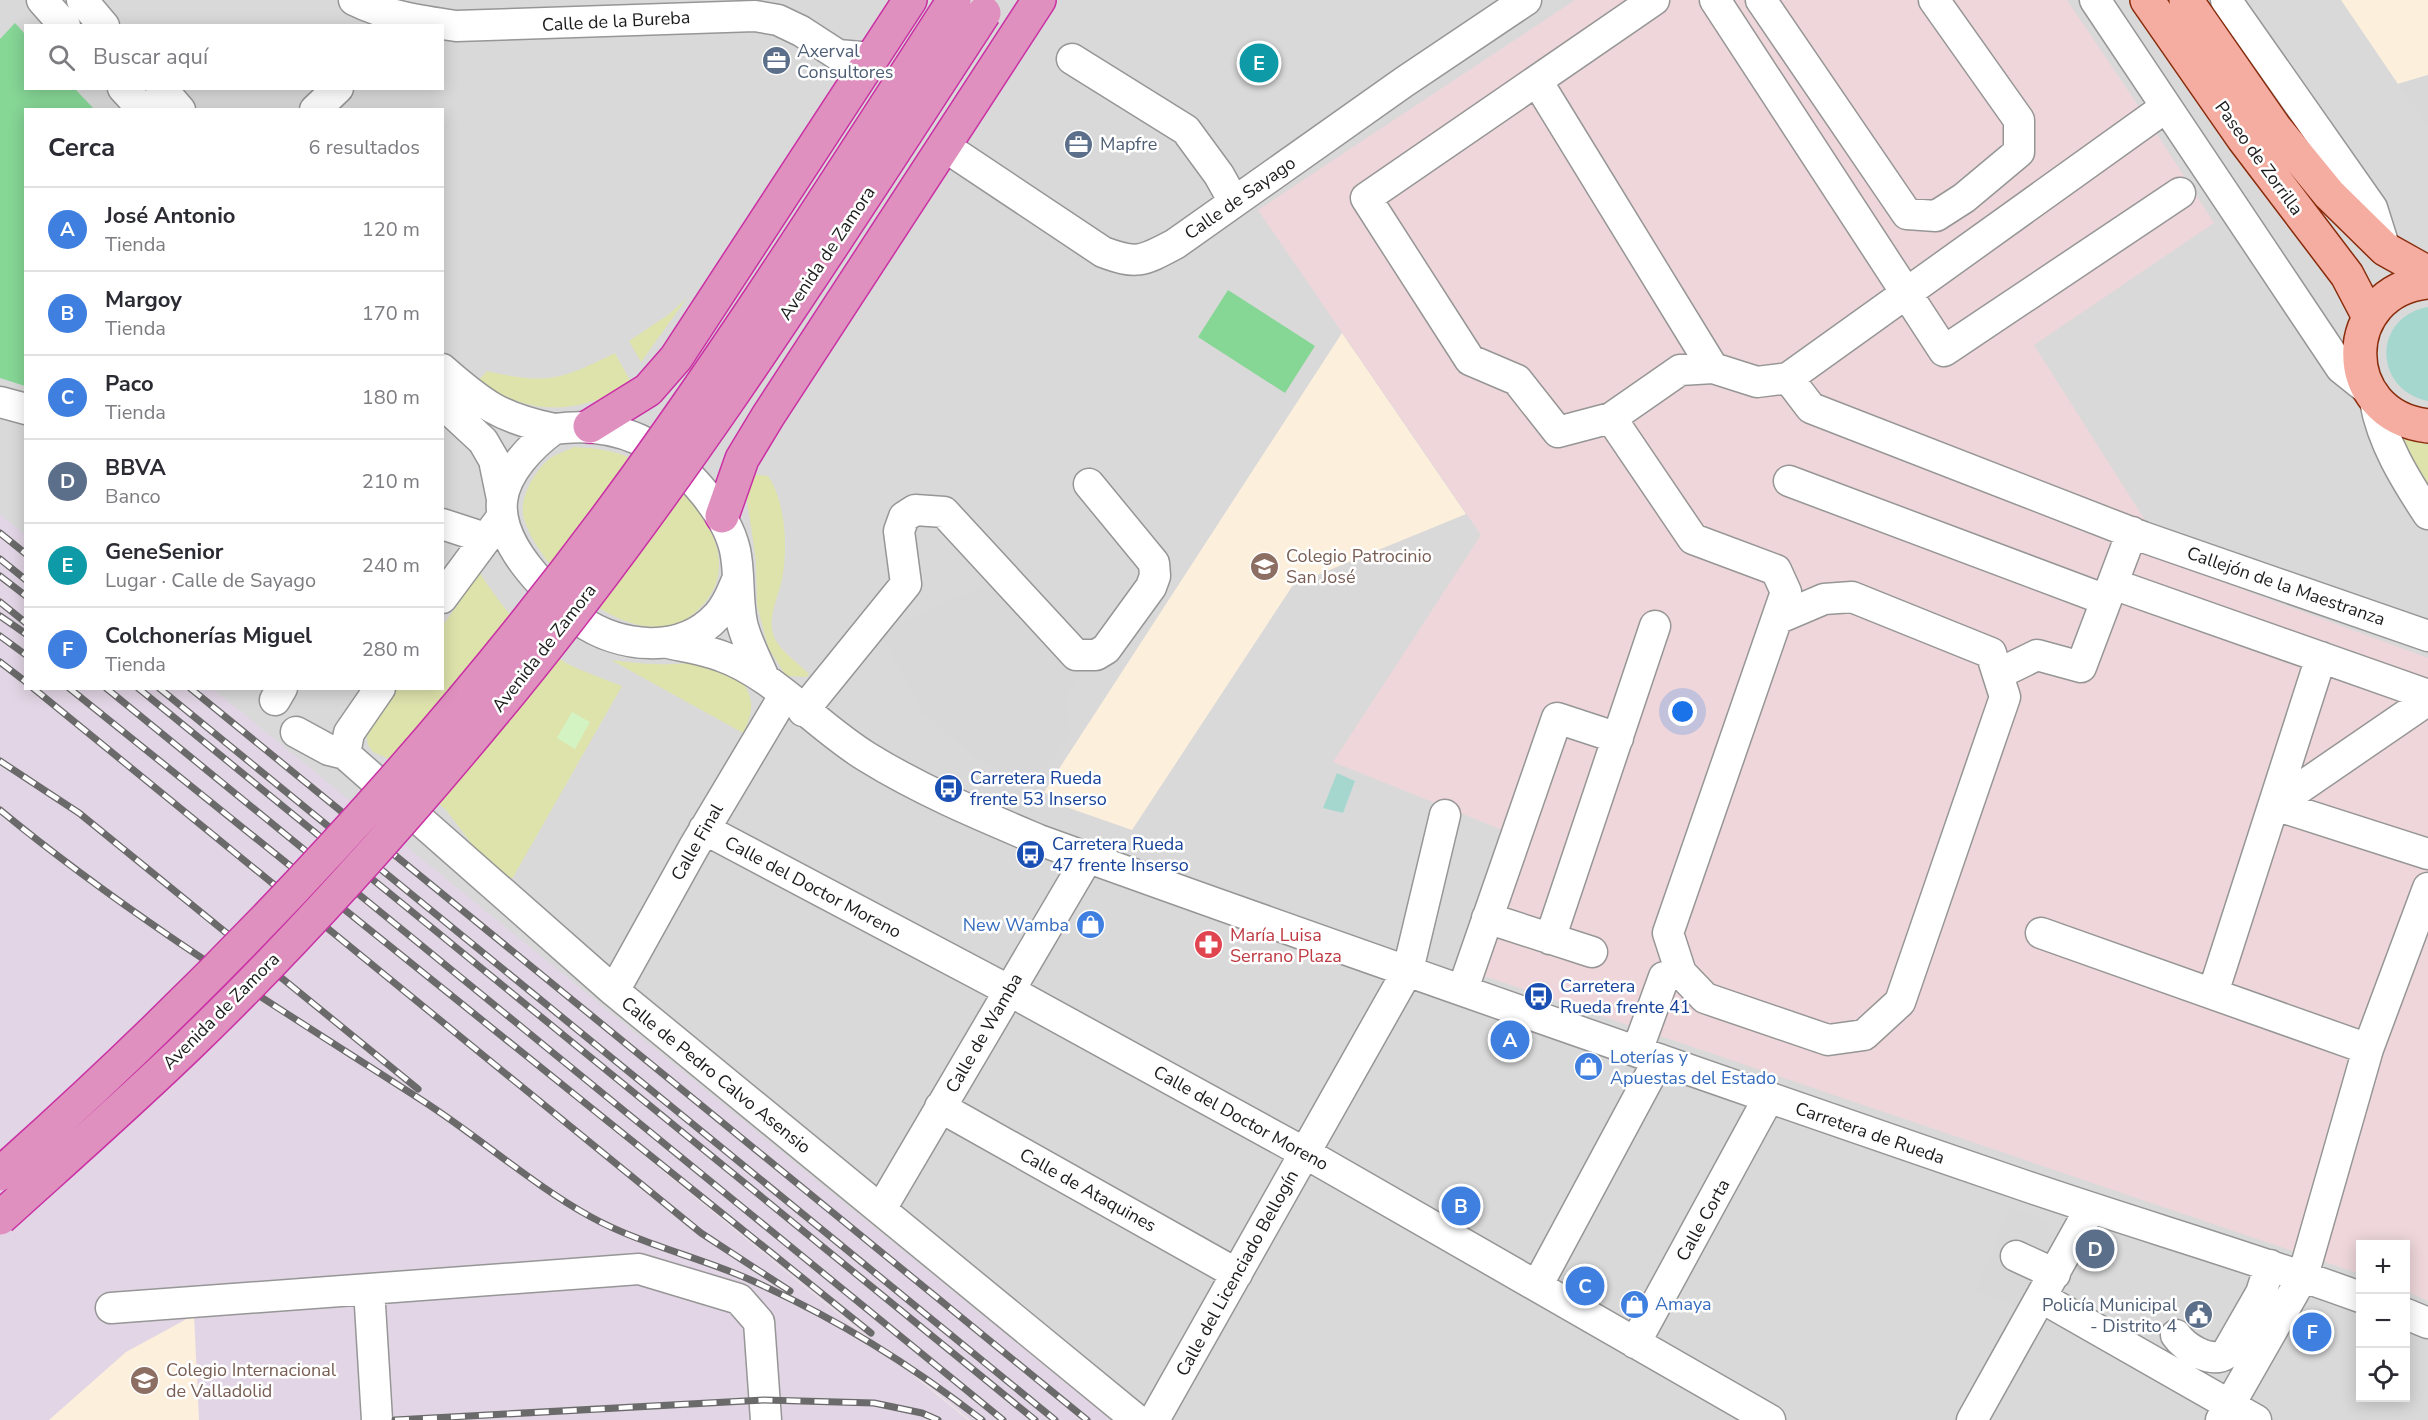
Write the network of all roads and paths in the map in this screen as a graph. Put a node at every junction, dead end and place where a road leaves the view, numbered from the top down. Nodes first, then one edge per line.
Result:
1 (42, 0) edge
2 (82, 0) edge
3 (354, 0) edge
4 (910, 0) edge
5 (954, 0) edge
6 (1038, 0) edge
7 (1526, 0) edge
8 (1654, 0) edge
9 (1715, 0) edge
10 (1761, 0) edge
11 (1934, 0) edge
12 (2095, 0) edge
13 (2147, 0) edge
14 (2186, 0) edge
15 (2226, 0) edge
16 (989, 7) edge
17 (708, 8) edge
18 (475, 13) edge
19 (410, 23) edge
20 (63, 24) edge
21 (102, 24) edge
22 (872, 58) junction
23 (1071, 59) dead end
24 (1537, 81) junction
25 (125, 90) edge
26 (163, 90) edge
27 (336, 90) edge
28 (2166, 107) junction
29 (141, 108) edge
30 (178, 108) edge
31 (317, 108) edge
32 (944, 146) junction
33 (2180, 193) dead end
34 (1964, 198) junction
35 (1234, 202) junction
36 (1989, 234) junction
37 (2385, 249) junction
38 (2428, 273) edge
39 (2428, 282) edge
40 (1907, 294) junction
41 (2369, 317) junction
42 (1713, 368) junction
43 (444, 371) edge
44 (1788, 378) junction
45 (2371, 394) junction
46 (0, 402) edge
47 (444, 405) edge
48 (24, 408) edge
49 (1611, 418) junction
50 (590, 426) junction
51 (2428, 426) edge
52 (554, 429) junction
53 (1790, 481) dead end
54 (1089, 484) dead end
55 (2428, 514) edge
56 (722, 516) junction
57 (496, 518) junction
58 (444, 524) edge
59 (2138, 535) junction
60 (737, 580) junction
61 (2109, 592) junction
62 (444, 595) edge
63 (1777, 619) junction
64 (1655, 626) dead end
65 (2428, 636) edge
66 (668, 643) junction
67 (2321, 657) junction
68 (1998, 674) junction
69 (379, 690) edge
70 (784, 695) junction
71 (2428, 695) edge
72 (2428, 700) edge
73 (296, 732) dead end
74 (1618, 738) junction
75 (345, 754) junction
76 (2275, 805) junction
77 (1445, 815) dead end
78 (705, 829) junction
79 (2428, 854) edge
80 (1088, 858) junction
81 (2428, 888) edge
82 (1487, 918) junction
83 (2041, 933) dead end
84 (1550, 939) junction
85 (1592, 952) dead end
86 (1408, 969) junction
87 (1681, 973) junction
88 (1463, 989) junction
89 (1008, 990) junction
90 (614, 991) junction
91 (2212, 993) junction
92 (2368, 1049) junction
93 (1648, 1055) junction
94 (1769, 1097) junction
95 (940, 1107) junction
96 (1305, 1153) junction
97 (0, 1174) edge
98 (880, 1209) junction
99 (2090, 1209) junction
100 (0, 1218) edge
101 (2016, 1256) dead end
102 (2270, 1265) junction
103 (1237, 1274) junction
104 (2303, 1276) junction
105 (1537, 1286) junction
106 (2048, 1286) junction
107 (369, 1289) junction
108 (2356, 1295) edge
109 (111, 1308) dead end
110 (2410, 1316) edge
111 (2428, 1323) edge
112 (2176, 1335) dead end
113 (1635, 1343) junction
114 (2225, 1413) edge
115 (377, 1420) edge
116 (766, 1420) edge
117 (1137, 1420) edge
118 (1154, 1420) edge
119 (1770, 1420) edge
120 (1972, 1420) edge
121 (2256, 1420) edge

1 - 20 street
2 - 21 street
3 - 19 street, Calle de la Bureba
4 - 22 highway
5 - 97 highway, Avenida de Zamora, bridge
6 - 32 highway
7 - 35 street, Calle de Sayago
8 - 24 street
9 - 40 street
10 - 34 street
11 - 34 street
12 - 28 street
13 - 41 main road, Paseo de Zorrilla
14 - 37 main road, Paseo de Zorrilla
15 - 37 street
16 - 100 highway, Avenida de Zamora, bridge
17 - 18 street, Calle de la Bureba
17 - 22 street, Calle de la Bureba
18 - 19 street, Calle de la Bureba
22 - 50 highway
23 - 35 street
24 - 42 street
24 - 49 street
25 - 29 street
26 - 30 street
27 - 31 street
28 - 36 street
28 - 45 street
32 - 35 street, Calle de Sayago
32 - 56 highway
33 - 40 street
34 - 36 street
36 - 40 street
37 - 38 main road, Paseo de Zorrilla
39 - 41 main road
40 - 44 street
41 - 45 main road
42 - 44 street
42 - 49 street
43 - 52 street
44 - 59 street, Callejón de la Maestranza
45 - 51 main road
45 - 55 street
46 - 48 street
47 - 57 street
49 - 63 street
50 - 52 street
50 - 56 street
52 - 57 street
53 - 61 street
54 - 70 street, Calle Final
56 - 60 street
57 - 58 street
57 - 62 street
57 - 66 street
59 - 61 street
59 - 65 street, Callejón de la Maestranza
60 - 66 street
60 - 70 street
61 - 67 street
61 - 68 street
63 - 68 street
63 - 87 street
64 - 74 street
66 - 70 street, Carretera de Rueda
67 - 71 street
67 - 76 street
68 - 87 street
69 - 75 street
70 - 78 street, Calle Final
70 - 80 street, Carretera de Rueda
72 - 76 street
73 - 75 street, Calle de Pedro Calvo Asensio
74 - 82 street
74 - 84 street
75 - 90 street, Calle de Pedro Calvo Asensio
76 - 79 street
76 - 91 street
77 - 86 street, Calle del Licenciado Bellogín
78 - 89 street, Calle del Doctor Moreno
78 - 90 street, Calle Final
80 - 86 street, Carretera de Rueda
80 - 89 street, Calle de Wamba
81 - 92 street
82 - 84 street
82 - 88 street
83 - 91 street
84 - 85 street
86 - 88 street, Carretera de Rueda
86 - 96 street, Calle del Licenciado Bellogín
87 - 93 street
88 - 93 street, Carretera de Rueda
89 - 95 street, Calle de Wamba
89 - 96 street, Calle del Doctor Moreno
90 - 98 street, Calle de Pedro Calvo Asensio
91 - 92 street
92 - 104 street
93 - 94 street, Carretera de Rueda
93 - 105 street
94 - 99 street, Carretera de Rueda
94 - 113 street, Calle Corta
95 - 98 street, Calle de Wamba
95 - 103 street, Calle de Ataquines
96 - 103 street, Calle del Licenciado Bellogín
96 - 105 street, Calle del Doctor Moreno
98 - 117 street, Calle de Pedro Calvo Asensio
99 - 102 street, Carretera de Rueda
99 - 106 street
101 - 106 street
102 - 104 street, Carretera de Rueda
102 - 112 street
103 - 118 street, Calle del Licenciado Bellogín
104 - 108 street, Carretera de Rueda
104 - 114 street
105 - 113 street, Calle del Doctor Moreno
106 - 114 street
106 - 120 street
107 - 109 street
107 - 115 street
107 - 116 street
110 - 111 street
113 - 119 street, Calle del Doctor Moreno
114 - 121 street

